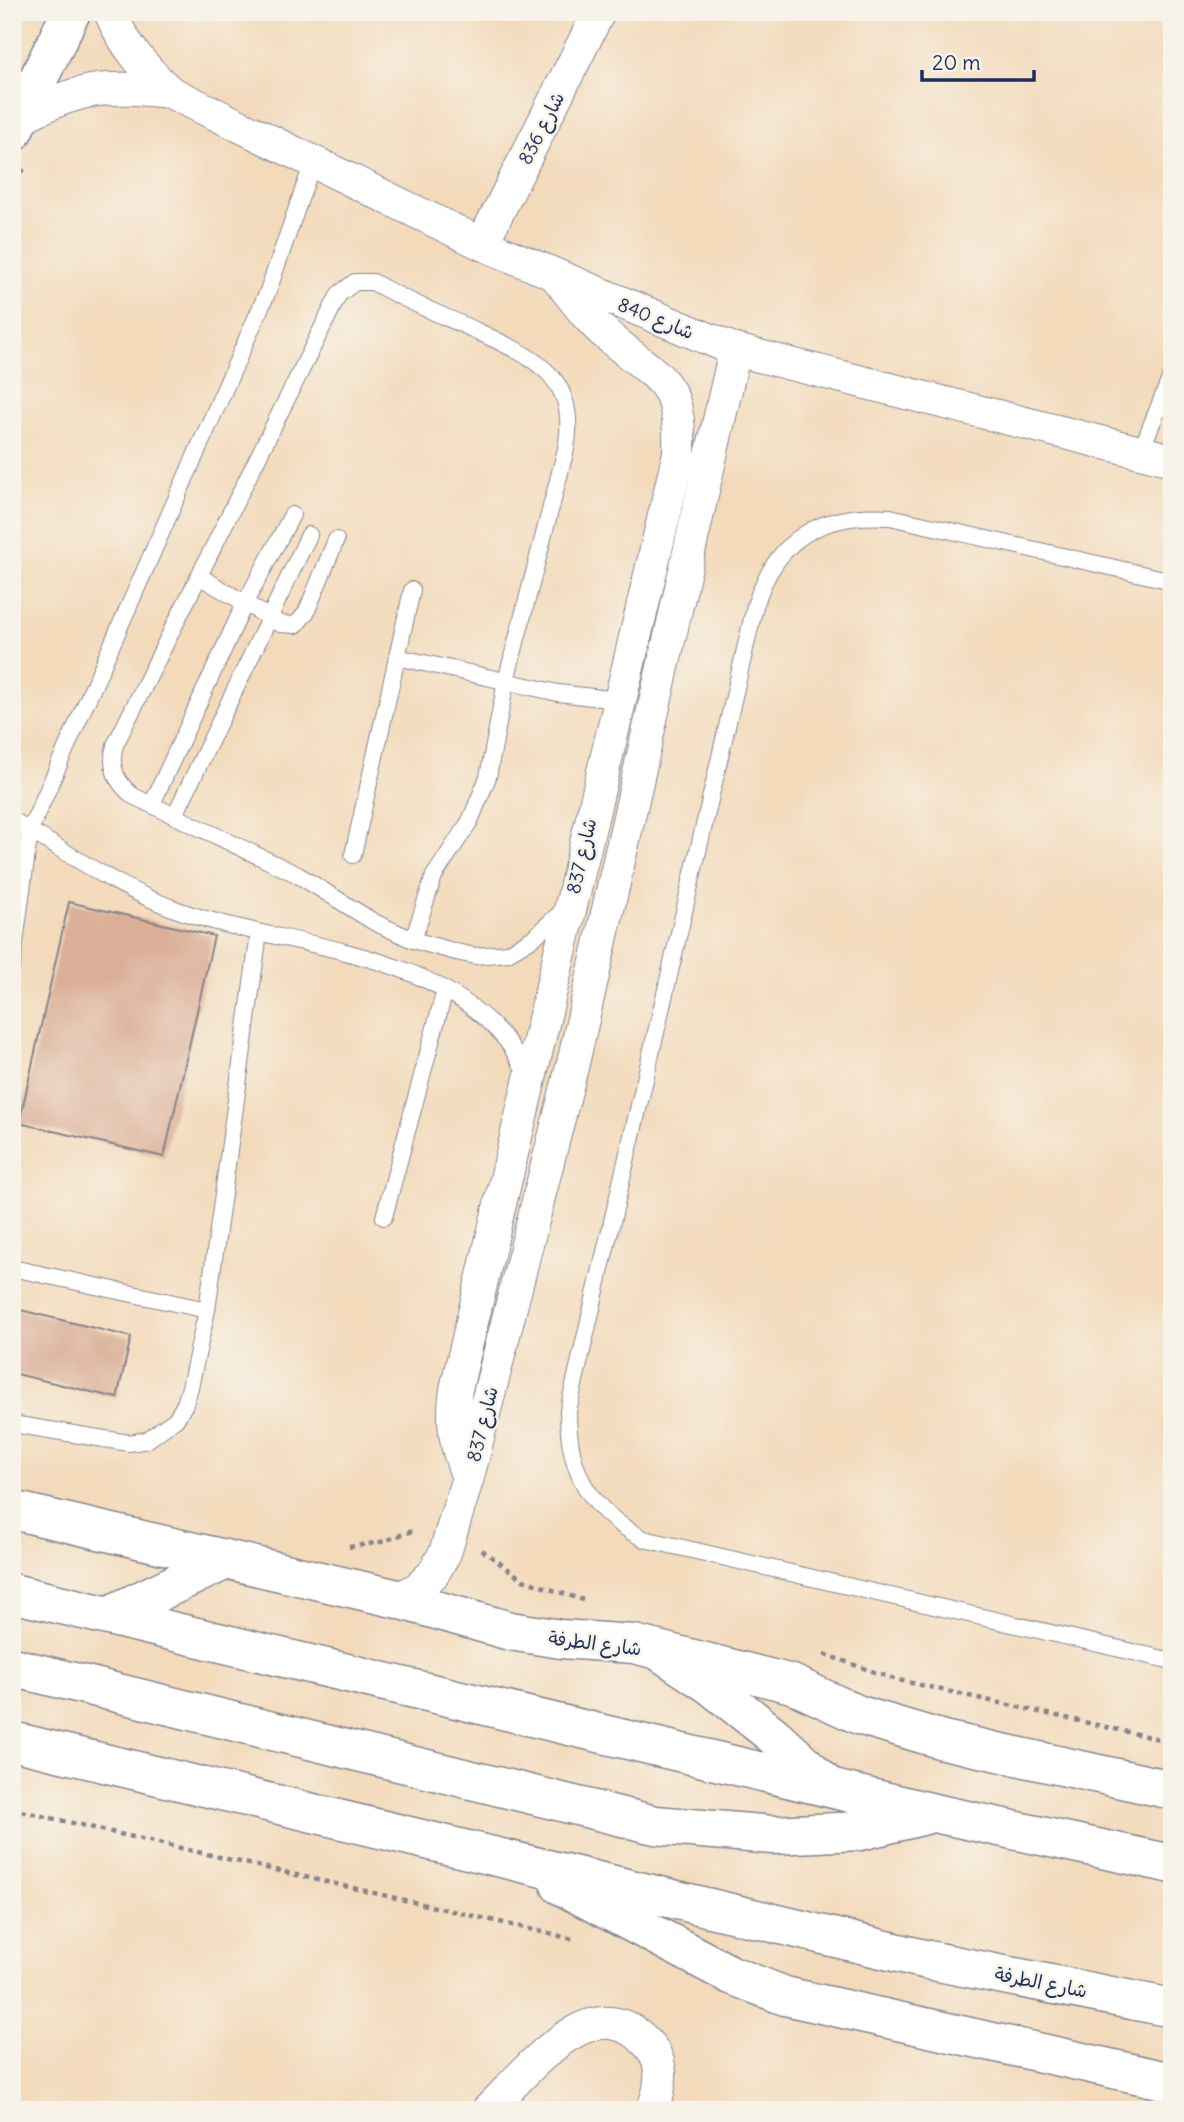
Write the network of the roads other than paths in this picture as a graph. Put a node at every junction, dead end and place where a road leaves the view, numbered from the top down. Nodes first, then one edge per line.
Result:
1 (71, 12) edge
2 (110, 12) edge
3 (599, 12) edge
4 (170, 92) junction
5 (16, 126) edge
6 (313, 162) junction
7 (482, 244) junction
8 (558, 279) junction
9 (735, 349) junction
10 (1172, 374) edge
11 (1140, 453) junction
12 (1172, 460) edge
13 (292, 515) dead end
14 (309, 535) dead end
15 (337, 540) dead end
16 (199, 576) junction
17 (1172, 581) edge
18 (412, 590) dead end
19 (244, 605) junction
20 (268, 618) junction
21 (397, 657) junction
22 (506, 681) junction
23 (618, 700) junction
24 (152, 804) junction
25 (175, 815) junction
26 (12, 820) edge
27 (30, 830) junction
28 (353, 855) dead end
29 (569, 906) junction
30 (259, 933) junction
31 (412, 940) junction
32 (12, 965) edge
33 (445, 990) junction
34 (528, 1076) junction
35 (384, 1217) dead end
36 (12, 1268) edge
37 (207, 1310) junction
38 (12, 1424) edge
39 (468, 1477) junction
40 (12, 1510) edge
41 (226, 1560) junction
42 (12, 1593) edge
43 (398, 1599) junction
44 (108, 1616) junction
45 (662, 1653) junction
46 (1172, 1661) edge
47 (12, 1667) edge
48 (12, 1741) edge
49 (831, 1788) junction
50 (1172, 1790) edge
51 (934, 1813) junction
52 (515, 1861) junction
53 (1172, 1864) edge
54 (1172, 2008) edge
55 (1172, 2082) edge
56 (488, 2110) edge
57 (652, 2110) edge

1 - 5 main road
2 - 4 street, شارع 840
3 - 7 street, شارع 836
4 - 5 street, شارع 840
4 - 6 street, شارع 840
6 - 7 street, شارع 840
6 - 27 lane
7 - 8 street, شارع 840
8 - 9 street, شارع 840
8 - 23 street, شارع 837
9 - 11 street, شارع 840
9 - 39 street, شارع 837
10 - 11 lane
11 - 12 street, شارع 840
13 - 19 lane
14 - 20 lane
15 - 20 lane
16 - 19 lane
16 - 22 lane
16 - 24 lane
17 - 46 lane
18 - 21 lane
19 - 20 lane
19 - 24 lane
20 - 25 lane
21 - 22 lane
21 - 28 lane
22 - 23 lane
22 - 31 lane
23 - 29 street, شارع 837
24 - 25 lane
25 - 31 lane
26 - 27 lane
27 - 30 lane
27 - 32 lane
29 - 31 lane
29 - 34 street, شارع 837
30 - 33 lane
30 - 37 lane
33 - 34 lane
33 - 35 lane
34 - 39 street, شارع 837
36 - 37 lane
37 - 38 lane
39 - 43 street, شارع 837
40 - 41 main road, شارع الطرفة
41 - 43 main road, شارع الطرفة
41 - 44 main road
42 - 44 main road
43 - 45 main road, شارع الطرفة
44 - 49 main road
45 - 49 main road
45 - 50 main road, شارع الطرفة
47 - 51 main road
48 - 52 main road, شارع الطرفة
49 - 51 main road
51 - 53 main road
52 - 54 main road, شارع الطرفة
52 - 55 main road
56 - 57 street

